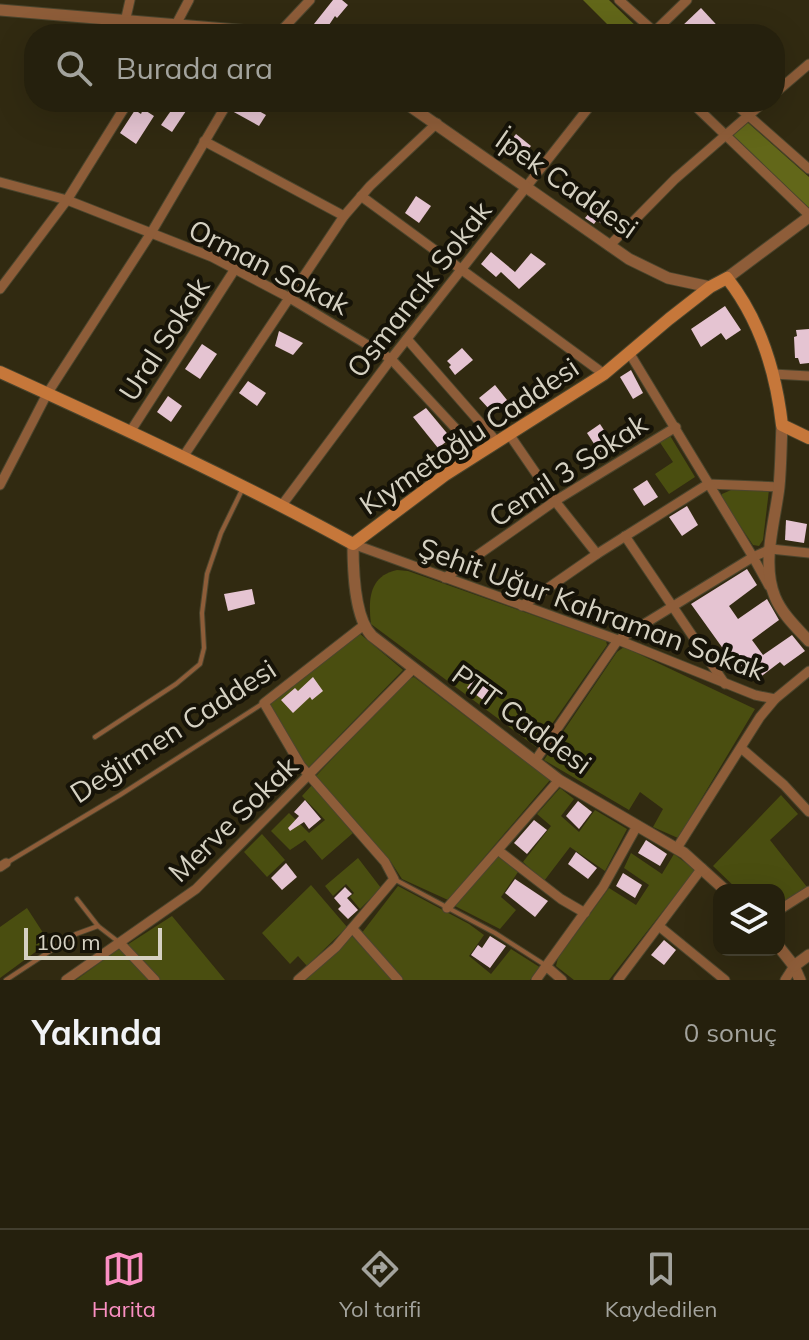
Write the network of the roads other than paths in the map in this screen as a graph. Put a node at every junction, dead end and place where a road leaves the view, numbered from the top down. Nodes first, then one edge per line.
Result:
1 (130, 0) edge
2 (189, 0) edge
3 (310, 0) edge
4 (619, 0) edge
5 (687, 0) edge
6 (0, 10) edge
7 (125, 22) junction
8 (137, 24) edge
9 (177, 24) edge
10 (290, 24) edge
11 (644, 24) edge
12 (663, 24) edge
13 (809, 64) edge
14 (785, 84) edge
15 (122, 112) edge
16 (222, 112) edge
17 (420, 112) edge
18 (585, 112) edge
19 (702, 112) edge
20 (744, 112) edge
21 (753, 112) edge
22 (748, 116) junction
23 (437, 123) junction
24 (726, 134) junction
25 (204, 141) junction
26 (809, 169) edge
27 (0, 182) edge
28 (527, 185) junction
29 (361, 196) junction
30 (67, 200) junction
31 (344, 216) junction
32 (809, 216) edge
33 (151, 233) junction
34 (609, 246) junction
35 (235, 269) junction
36 (463, 269) junction
37 (727, 278) junction
38 (710, 287) junction
39 (0, 289) edge
40 (288, 297) junction
41 (407, 339) junction
42 (630, 354) junction
43 (391, 359) junction
44 (0, 372) edge
45 (604, 374) junction
46 (773, 374) junction
47 (809, 376) edge
48 (47, 394) junction
49 (782, 425) junction
50 (676, 427) junction
51 (130, 432) junction
52 (509, 434) junction
53 (809, 438) edge
54 (497, 442) junction
55 (476, 455) junction
56 (183, 457) junction
57 (708, 484) junction
58 (0, 485) edge
59 (244, 487) junction
60 (779, 487) junction
61 (555, 501) junction
62 (282, 505) junction
63 (625, 536) junction
64 (353, 544) junction
65 (771, 549) junction
66 (809, 553) edge
67 (597, 554) junction
68 (753, 557) junction
69 (445, 578) junction
70 (775, 596) junction
71 (672, 605) junction
72 (522, 606) junction
73 (364, 625) junction
74 (618, 640) junction
75 (809, 641) edge
76 (413, 669) junction
77 (809, 671) edge
78 (725, 684) junction
79 (775, 699) junction
80 (264, 703) junction
81 (95, 737) dead end
82 (741, 748) junction
83 (535, 761) junction
84 (309, 775) junction
85 (559, 780) junction
86 (809, 812) edge
87 (637, 826) junction
88 (677, 848) junction
89 (499, 851) junction
90 (3, 865) edge
91 (702, 868) junction
92 (394, 879) junction
93 (719, 884) edge
94 (809, 891) edge
95 (77, 899) dead end
96 (785, 906) edge
97 (447, 908) junction
98 (585, 913) junction
99 (98, 926) junction
100 (660, 927) junction
101 (353, 929) junction
102 (121, 944) junction
103 (785, 955) edge
104 (809, 955) edge
105 (794, 966) junction
106 (547, 967) junction
107 (6, 980) edge
108 (66, 980) edge
109 (155, 980) edge
110 (298, 980) edge
111 (398, 980) edge
112 (536, 980) edge
113 (562, 980) edge
114 (618, 980) edge
115 (725, 980) edge
116 (785, 980) edge
117 (800, 980) edge

1 - 7 street
2 - 9 street
3 - 10 street
4 - 11 street
5 - 12 street
6 - 7 street
7 - 8 street
13 - 14 street
15 - 30 street
16 - 25 street
17 - 23 street, İpek Caddesi
18 - 28 street, Osmancık Sokak
19 - 24 street
20 - 22 street
21 - 22 street
22 - 24 street
22 - 26 street
23 - 28 street, İpek Caddesi
23 - 29 street
24 - 32 street
24 - 34 street
25 - 31 street
25 - 33 street
27 - 30 street, Orman Sokak
28 - 34 street, İpek Caddesi
28 - 36 street, Osmancık Sokak
29 - 31 street
29 - 36 street
30 - 33 street, Orman Sokak
30 - 39 street
31 - 40 street
32 - 37 street, Kıymetoğlu Caddesi
33 - 35 street, Orman Sokak
33 - 48 street
34 - 38 street, İpek Caddesi
35 - 40 street, Orman Sokak
35 - 51 street, Ural Sokak
36 - 41 street, Osmancık Sokak
36 - 45 street
37 - 38 main road, Kıymetoğlu Caddesi
37 - 46 main road
38 - 42 main road, Kıymetoğlu Caddesi
40 - 43 street, Orman Sokak
40 - 56 street
41 - 43 street, Osmancık Sokak
41 - 54 street
42 - 45 main road, Kıymetoğlu Caddesi
42 - 50 street
43 - 55 street, Orman Sokak
43 - 62 street, Osmancık Sokak
44 - 48 main road, Kıymetoğlu Caddesi
45 - 52 main road, Kıymetoğlu Caddesi
46 - 47 street
46 - 49 main road
48 - 51 main road, Kıymetoğlu Caddesi
48 - 58 street
49 - 53 main road
49 - 60 street
50 - 57 street
50 - 61 street, Cemil 3 Sokak
51 - 56 main road, Kıymetoğlu Caddesi
52 - 54 main road, Kıymetoğlu Caddesi
52 - 61 street
54 - 55 main road, Kıymetoğlu Caddesi
55 - 64 main road, Kıymetoğlu Caddesi
56 - 59 main road, Kıymetoğlu Caddesi
57 - 60 street
57 - 63 street
57 - 68 street
59 - 62 main road, Kıymetoğlu Caddesi
59 - 81 lane
60 - 65 street
61 - 67 street
61 - 69 street, Cemil 3 Sokak
62 - 64 main road, Kıymetoğlu Caddesi
63 - 67 street
63 - 71 street
64 - 69 street, Şehit Uğur Kahraman Sokak
64 - 73 street
65 - 66 street
65 - 68 street
65 - 70 street
67 - 72 street
68 - 70 street
68 - 71 street
69 - 72 street, Şehit Uğur Kahraman Sokak
70 - 75 street
71 - 74 street
71 - 78 street
72 - 74 street, Şehit Uğur Kahraman Sokak
73 - 76 street, PTT Caddesi
73 - 80 street, Değirmen Caddesi
74 - 78 street, Şehit Uğur Kahraman Sokak
74 - 83 street
76 - 83 street, PTT Caddesi
76 - 84 street, Merve Sokak
77 - 79 street, Şehit Uğur Kahraman Sokak
78 - 79 street, Şehit Uğur Kahraman Sokak
79 - 82 street
80 - 84 street
80 - 90 lane, Değirmen Caddesi
82 - 86 street
82 - 88 street
83 - 85 street, PTT Caddesi
84 - 92 street
84 - 102 street, Merve Sokak
85 - 87 street, PTT Caddesi
85 - 89 street
87 - 88 street, PTT Caddesi
87 - 98 street
88 - 91 street, PTT Caddesi
89 - 97 street
89 - 98 street
91 - 93 street, PTT Caddesi
91 - 100 street
92 - 97 lane
92 - 101 street
94 - 96 street
95 - 99 lane
97 - 106 lane
98 - 106 street
99 - 102 lane
99 - 107 lane
100 - 114 street
100 - 115 street
101 - 110 street
101 - 111 street
102 - 108 street, Merve Sokak
102 - 109 street
103 - 105 street
104 - 105 street
105 - 116 street
105 - 117 street
106 - 112 street
106 - 113 street

